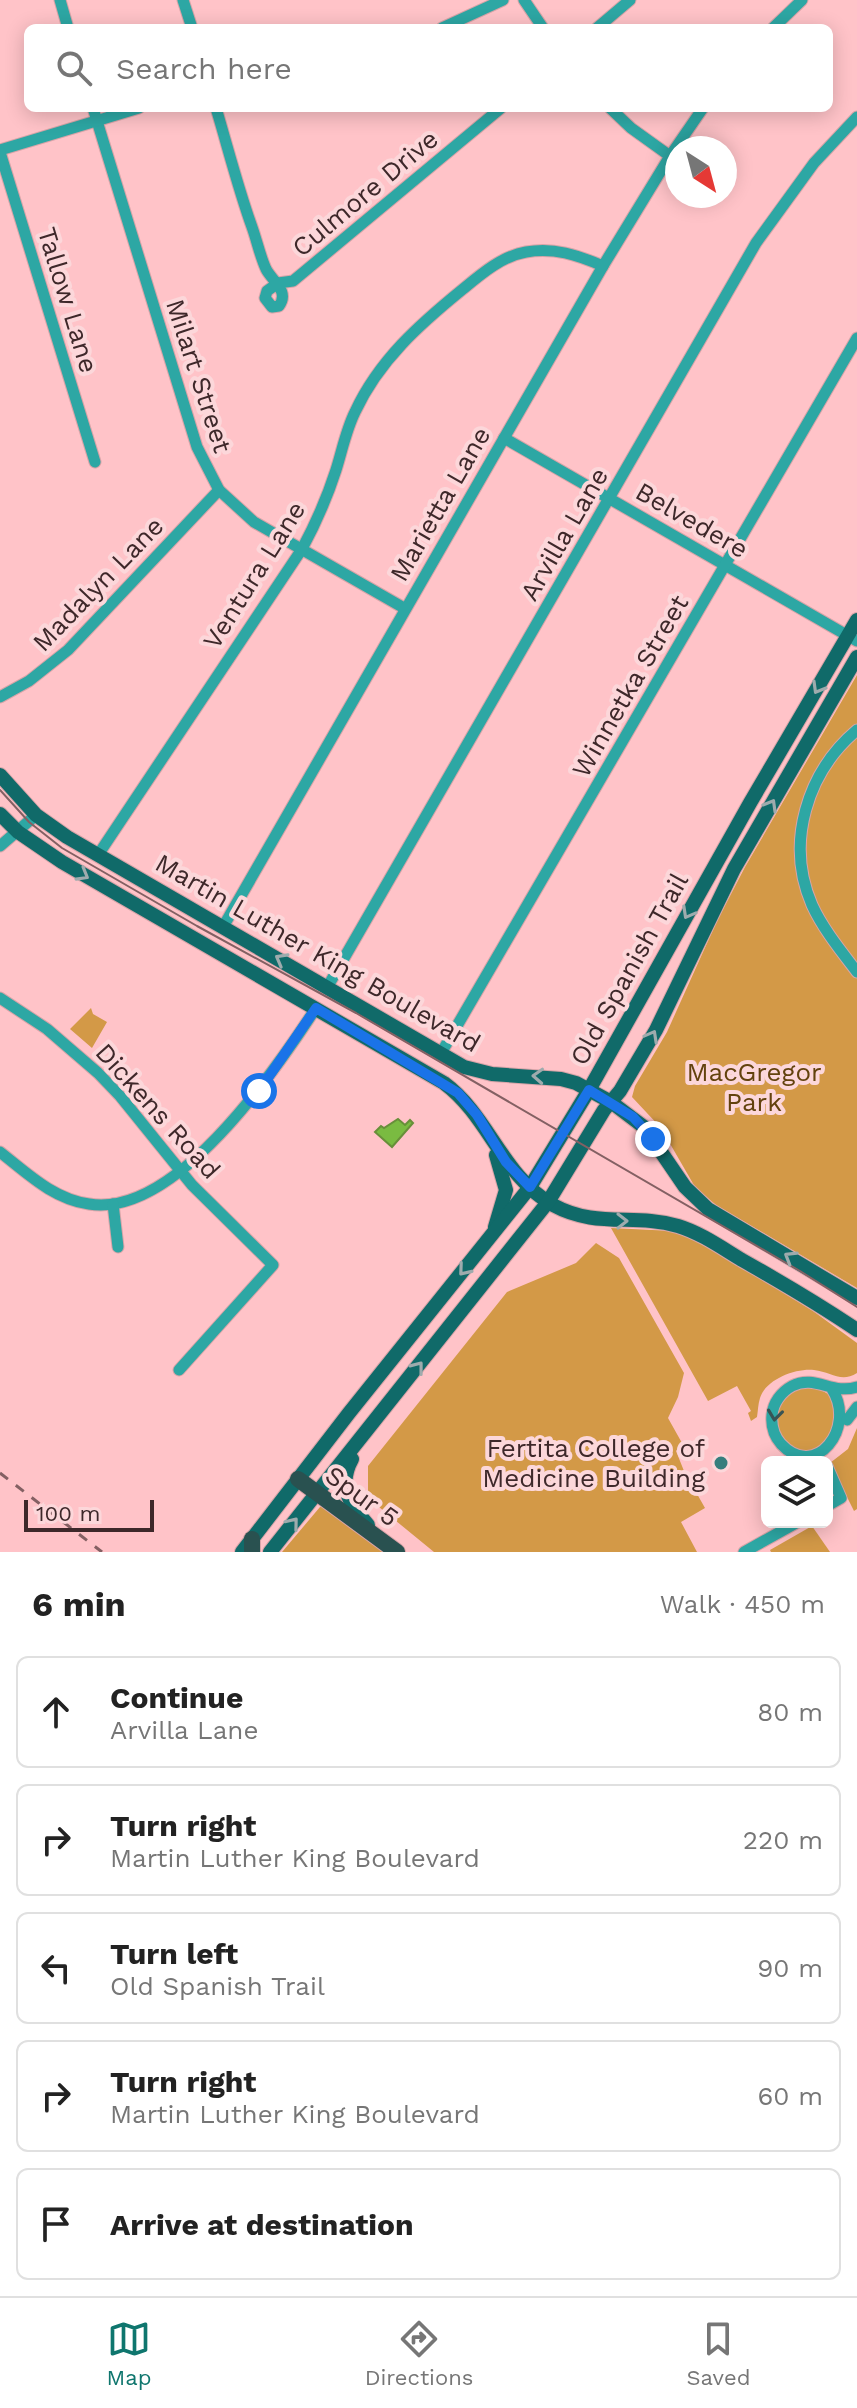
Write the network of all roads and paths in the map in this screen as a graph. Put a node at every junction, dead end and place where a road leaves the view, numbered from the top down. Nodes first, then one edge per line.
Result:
1 (60, 0) edge
2 (183, 0) edge
3 (503, 0) edge
4 (524, 0) edge
5 (630, 0) edge
6 (802, 0) edge
7 (67, 24) edge
8 (191, 24) edge
9 (451, 24) edge
10 (540, 24) edge
11 (602, 24) edge
12 (777, 24) edge
13 (217, 112) edge
14 (496, 112) edge
15 (614, 112) edge
16 (700, 112) edge
17 (95, 114) edge
18 (857, 117) edge
19 (684, 136) edge
20 (0, 151) edge
21 (665, 152) edge
22 (665, 164) edge
23 (603, 266) junction
24 (278, 283) junction
25 (272, 307) dead end
26 (857, 338) edge
27 (504, 438) junction
28 (95, 462) dead end
29 (219, 490) junction
30 (611, 498) junction
31 (302, 549) junction
32 (725, 565) junction
33 (404, 608) junction
34 (857, 620) edge
35 (852, 638) edge
36 (857, 657) edge
37 (0, 697) edge
38 (857, 730) edge
39 (0, 775) edge
40 (0, 814) edge
41 (36, 815) junction
42 (18, 832) junction
43 (0, 846) edge
44 (98, 855) junction
45 (223, 927) junction
46 (857, 972) edge
47 (328, 986) junction
48 (0, 998) edge
49 (316, 1008) junction
50 (440, 1055) junction
51 (589, 1090) junction
52 (611, 1102) junction
53 (477, 1115) junction
54 (0, 1152) edge
55 (180, 1170) junction
56 (530, 1187) junction
57 (548, 1202) junction
58 (113, 1204) junction
59 (493, 1235) junction
60 (118, 1247) dead end
61 (857, 1298) edge
62 (857, 1330) edge
63 (179, 1370) dead end
64 (857, 1387) edge
65 (832, 1389) junction
66 (857, 1407) edge
67 (378, 1418) junction
68 (847, 1420) junction
69 (807, 1456) edge
70 (828, 1456) edge
71 (298, 1479) junction
72 (833, 1481) edge
73 (317, 1495) junction
74 (833, 1503) edge
75 (787, 1528) edge
76 (379, 1538) junction
77 (249, 1548) edge
78 (270, 1552) edge
79 (397, 1552) edge
80 (744, 1552) edge

1 - 7 street
2 - 8 street
3 - 9 street
4 - 10 street
5 - 11 street
6 - 12 street
13 - 24 street
14 - 24 street, Culmore Drive
15 - 21 street
16 - 19 street, Marietta Lane
17 - 20 street
17 - 29 street, Milart Street
18 - 30 street, Arvilla Lane
20 - 28 street, Tallow Lane
22 - 23 street, Marietta Lane
23 - 27 street, Marietta Lane
23 - 31 street, Ventura Lane
24 - 25 street, Culmore Drive
26 - 32 street, Winnetka Street
27 - 30 street, Belvedere
27 - 33 street, Marietta Lane
29 - 31 street, Milart Street
29 - 37 street, Madalyn Lane
30 - 32 street, Belvedere
30 - 47 street, Arvilla Lane
31 - 33 street, Milart Street
31 - 44 street, Ventura Lane
32 - 35 street, Belvedere
32 - 50 street, Winnetka Street
33 - 45 street, Marietta Lane
34 - 35 main road, Old Spanish Trail
35 -> 51 main road, Old Spanish Trail
52 -> 36 main road, Old Spanish Trail
38 - 46 street
39 - 41 main road, Martin Luther King Boulevard
40 - 42 main road, Martin Luther King Boulevard
41 - 42 street
41 - 44 main road, Martin Luther King Boulevard
42 - 43 street
42 -> 49 main road, Martin Luther King Boulevard
44 - 45 main road, Martin Luther King Boulevard
47 -> 45 main road, Martin Luther King Boulevard
47 - 50 main road, Martin Luther King Boulevard
48 - 55 street, Dickens Road
49 - 53 main road, Martin Luther King Boulevard
49 - 55 street
51 -> 50 main road, Martin Luther King Boulevard
51 - 52 main road, Martin Luther King Boulevard
51 - 56 main road, Old Spanish Trail
52 - 57 main road, Old Spanish Trail
61 -> 52 main road, Martin Luther King Boulevard
53 - 56 main road, Martin Luther King Boulevard
53 - 59 main road
54 - 58 street
55 - 58 street
55 - 63 street, Dickens Road
56 - 57 main road, Martin Luther King Boulevard
56 - 59 main road, Old Spanish Trail
57 -> 62 main road, Martin Luther King Boulevard
67 -> 57 main road, Old Spanish Trail
58 - 60 street
59 -> 71 main road, Old Spanish Trail
64 - 65 street
65 - 68 street
65 -> 69 street
66 - 68 street
67 - 73 main road, Old Spanish Trail
67 - 76 main road
68 - 70 street
71 - 73 highway, Spur 5 / Spur 5
71 - 77 main road, Old Spanish Trail
72 - 74 street
73 - 76 highway, Spur 5 / Spur 5
78 -> 73 main road, Old Spanish Trail
75 - 80 street
76 - 79 highway, Spur 5 / Spur 5

